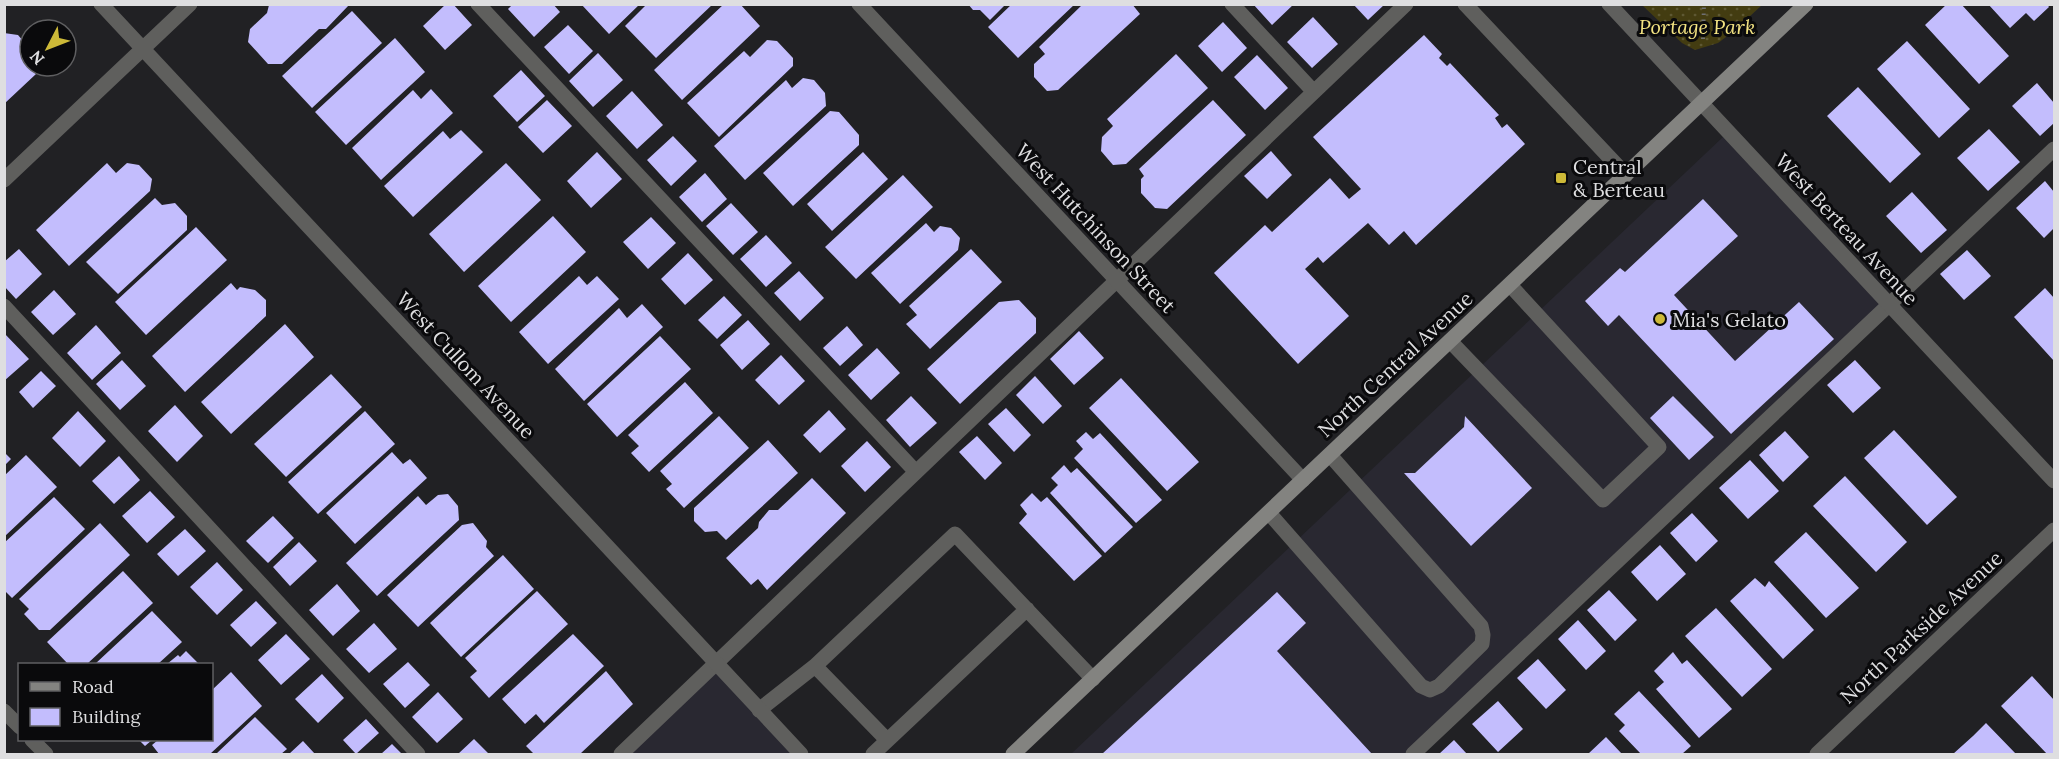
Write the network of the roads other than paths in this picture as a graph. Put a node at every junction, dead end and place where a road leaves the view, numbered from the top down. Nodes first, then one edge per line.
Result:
1 (100, 4) edge
2 (190, 4) edge
3 (478, 4) edge
4 (859, 4) edge
5 (1232, 4) edge
6 (1406, 4) edge
7 (1465, 4) edge
8 (1609, 4) edge
9 (1806, 4) edge
10 (143, 49) junction
11 (1314, 92) junction
12 (1701, 104) junction
13 (2055, 149) edge
14 (1626, 175) junction
15 (4, 180) edge
16 (1117, 281) junction
17 (1510, 285) junction
18 (1889, 305) junction
19 (4, 306) edge
20 (1450, 341) junction
21 (1330, 455) junction
22 (916, 472) junction
23 (1304, 480) junction
24 (2055, 481) edge
25 (1269, 513) junction
26 (2055, 530) edge
27 (1027, 609) junction
28 (716, 664) junction
29 (815, 666) junction
30 (1093, 679) junction
31 (759, 710) junction
32 (4, 711) edge
33 (18, 724) edge
34 (887, 740) junction
35 (33, 741) edge
36 (46, 754) edge
37 (418, 754) edge
38 (621, 754) edge
39 (801, 754) edge
40 (873, 754) edge
41 (1013, 754) edge
42 (1413, 754) edge
43 (1817, 754) edge

1 - 10 street, West Cullom Avenue
2 - 10 street
3 - 22 street
4 - 16 street, West Hutchinson Street
5 - 11 street
6 - 11 street
7 - 14 street
8 - 12 street, West Berteau Avenue
9 - 12 main road, North Central Avenue
10 - 15 street
10 - 28 street, West Cullom Avenue
11 - 16 street
12 - 14 main road, North Central Avenue
12 - 18 street, West Berteau Avenue
13 - 18 street
14 - 17 main road, North Central Avenue
16 - 22 street
16 - 23 street, West Hutchinson Street
17 - 20 main road, North Central Avenue
17 - 20 street
18 - 24 street, West Berteau Avenue
18 - 42 street
19 - 37 street
20 - 21 main road, North Central Avenue
21 - 23 main road, North Central Avenue
21 - 25 street
22 - 28 street
23 - 25 main road, North Central Avenue
25 - 30 main road, North Central Avenue
26 - 43 street, North Parkside Avenue
27 - 29 street
27 - 30 street
27 - 34 street
28 - 31 street, West Cullom Avenue
28 - 38 street
29 - 31 street
29 - 34 street
30 - 41 main road, North Central Avenue
31 - 39 street, West Cullom Avenue
32 - 33 street
34 - 40 street
35 - 36 street

